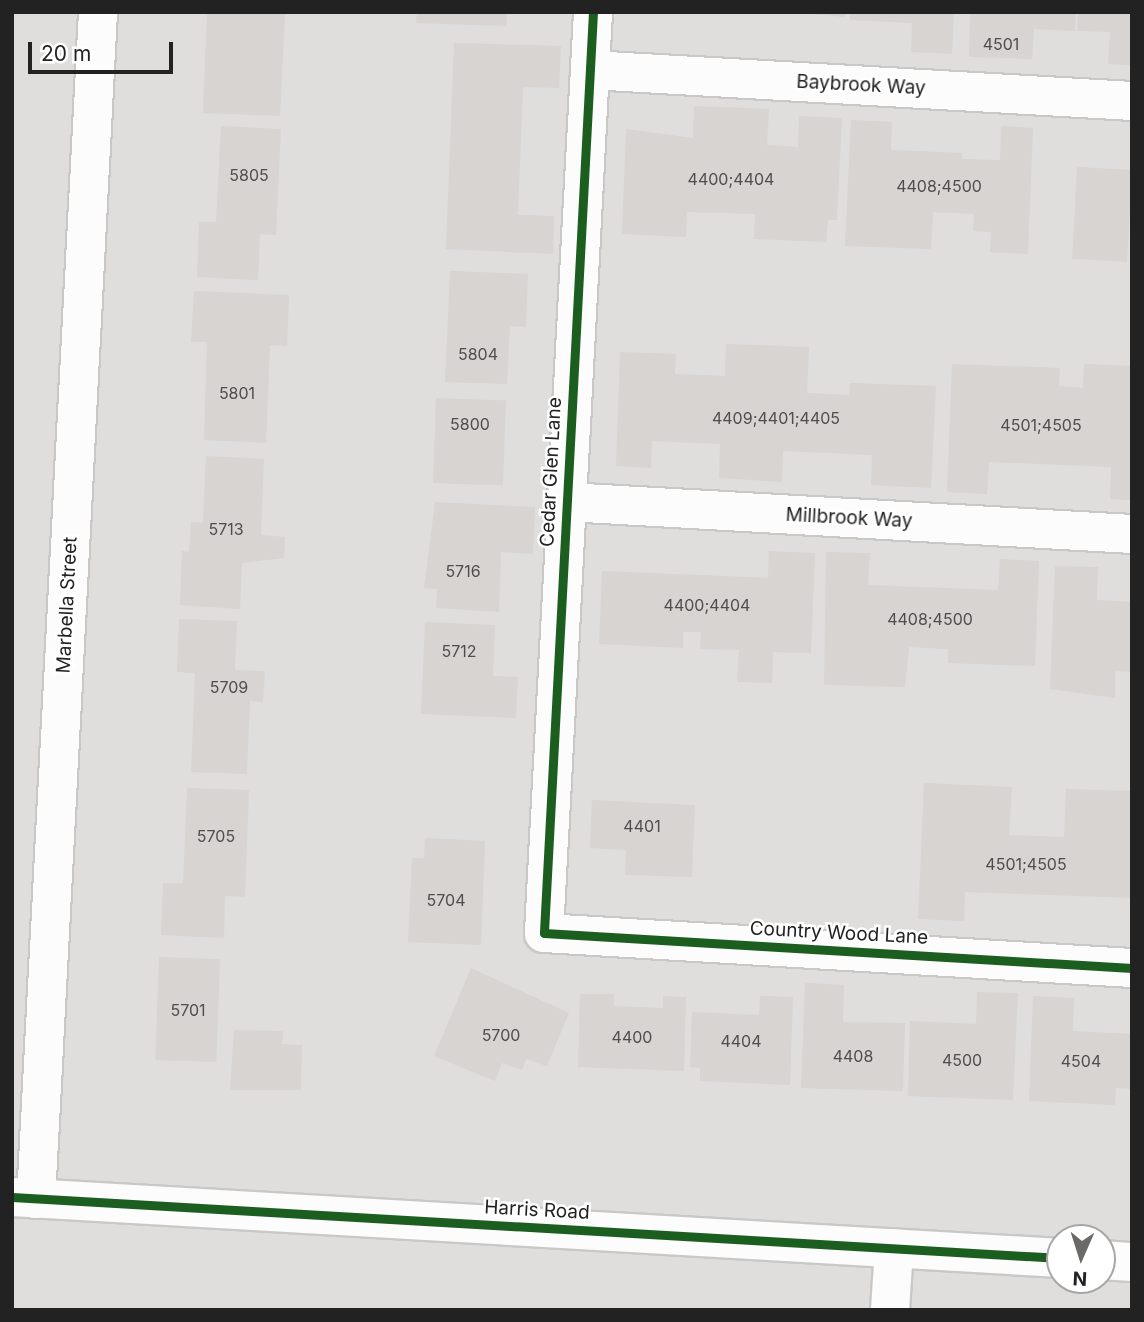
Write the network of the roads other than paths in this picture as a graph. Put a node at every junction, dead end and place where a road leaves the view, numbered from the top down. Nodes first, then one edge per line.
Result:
1 (98, 12) edge
2 (593, 12) edge
3 (590, 70) junction
4 (1132, 101) edge
5 (567, 502) junction
6 (1132, 534) edge
7 (544, 933) joint
8 (1132, 968) edge
9 (24, 1198) edge
10 (894, 1248) junction
11 (1046, 1257) edge
12 (890, 1310) edge

1 - 9 street, Marbella Street
2 - 3 street, Cedar Glen Lane
3 - 4 street, Baybrook Way
3 - 5 street, Cedar Glen Lane
5 - 6 street, Millbrook Way
5 - 7 street, Cedar Glen Lane
7 - 8 street, Country Wood Lane
9 - 10 street, Harris Road
10 - 11 street, Harris Road
10 - 12 street

